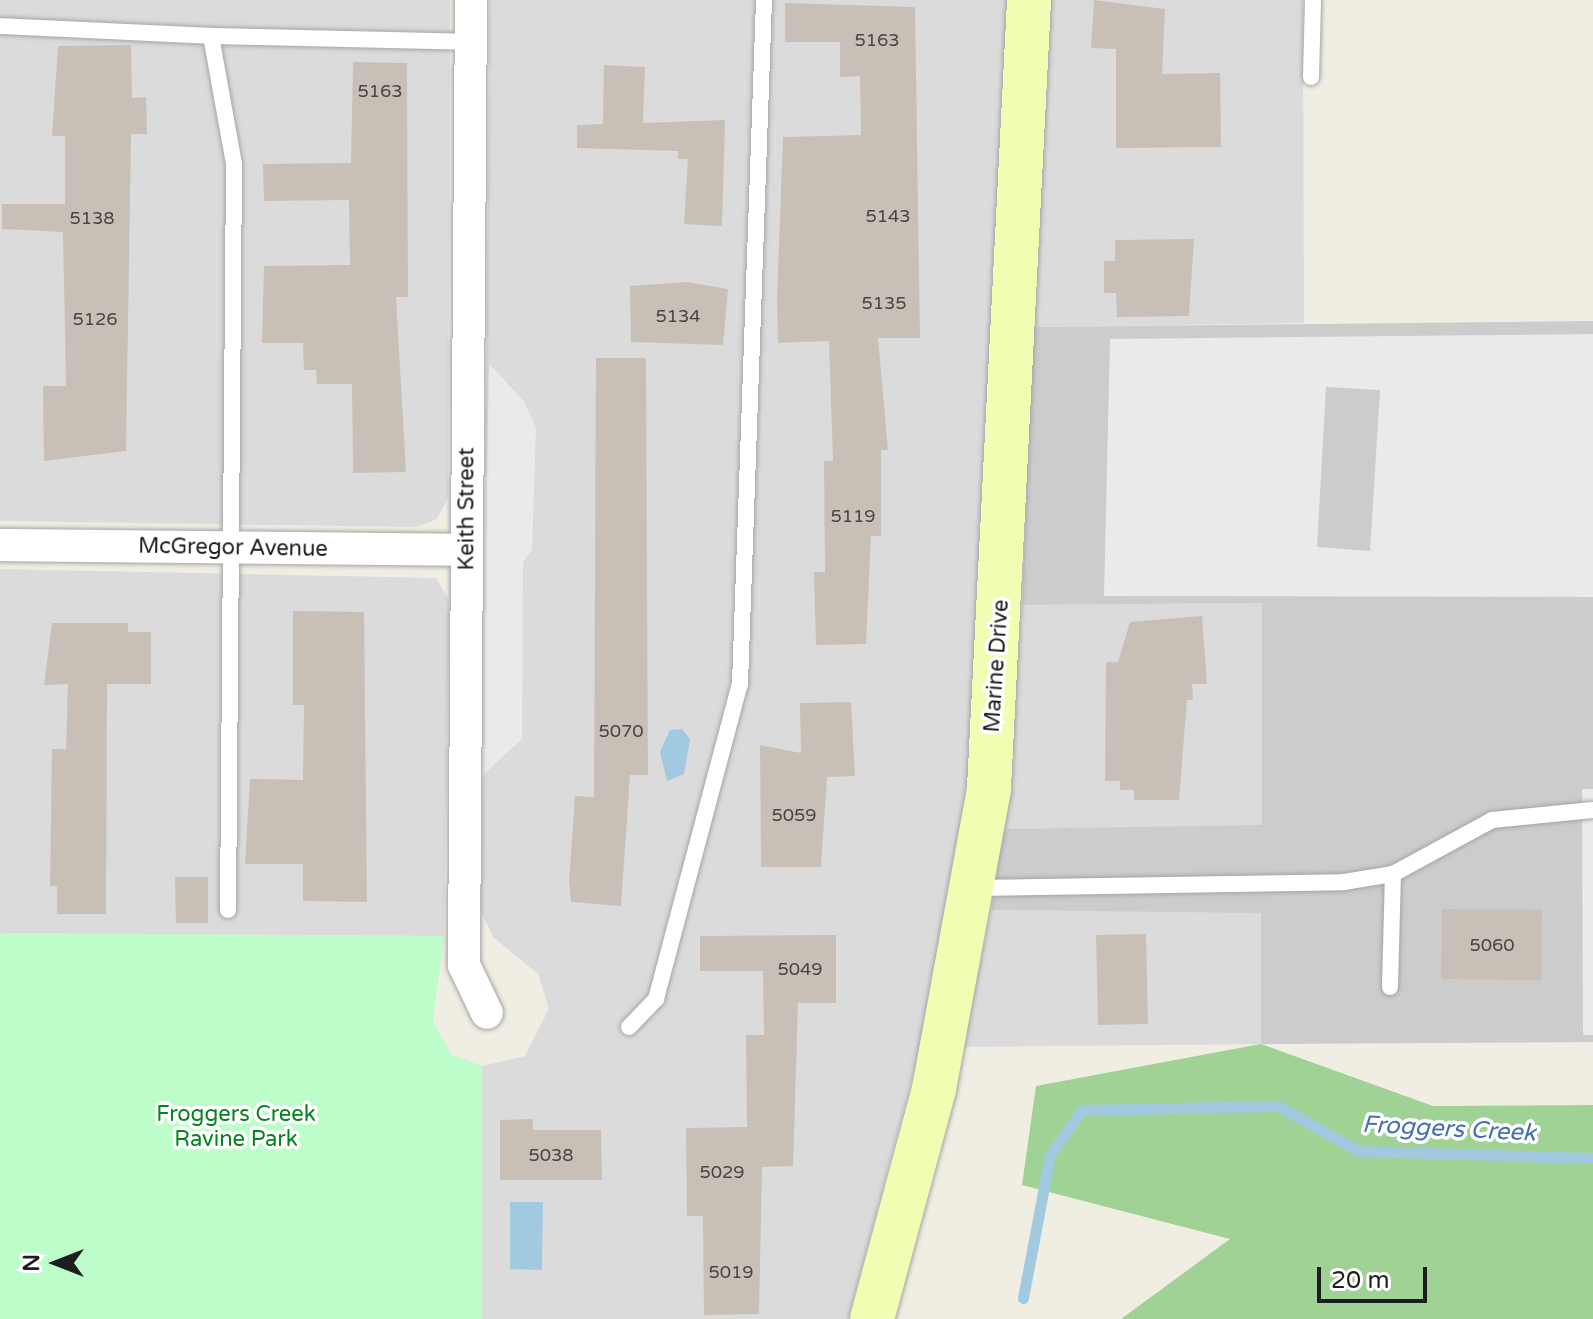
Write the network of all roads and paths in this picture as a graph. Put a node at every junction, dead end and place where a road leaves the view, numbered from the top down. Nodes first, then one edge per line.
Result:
1 (471, 0) edge
2 (764, 0) edge
3 (1029, 0) edge
4 (1313, 0) edge
5 (0, 26) edge
6 (211, 36) junction
7 (470, 42) junction
8 (1311, 77) dead end
9 (0, 545) edge
10 (231, 548) junction
11 (467, 550) junction
12 (1593, 810) edge
13 (1393, 874) junction
14 (976, 888) junction
15 (228, 910) dead end
16 (1390, 987) dead end
17 (487, 1013) dead end
18 (629, 1027) dead end
19 (872, 1319) edge

1 - 7 street, Keith Street
2 - 18 lane
3 - 14 street, Marine Drive
4 - 8 lane
5 - 6 lane
6 - 7 lane
6 - 10 lane
7 - 11 street, Keith Street
9 - 10 street, McGregor Avenue
10 - 11 street, McGregor Avenue
10 - 15 lane
11 - 17 street, Keith Street
12 - 13 lane
13 - 14 lane
13 - 16 lane
14 - 19 street, Marine Drive

